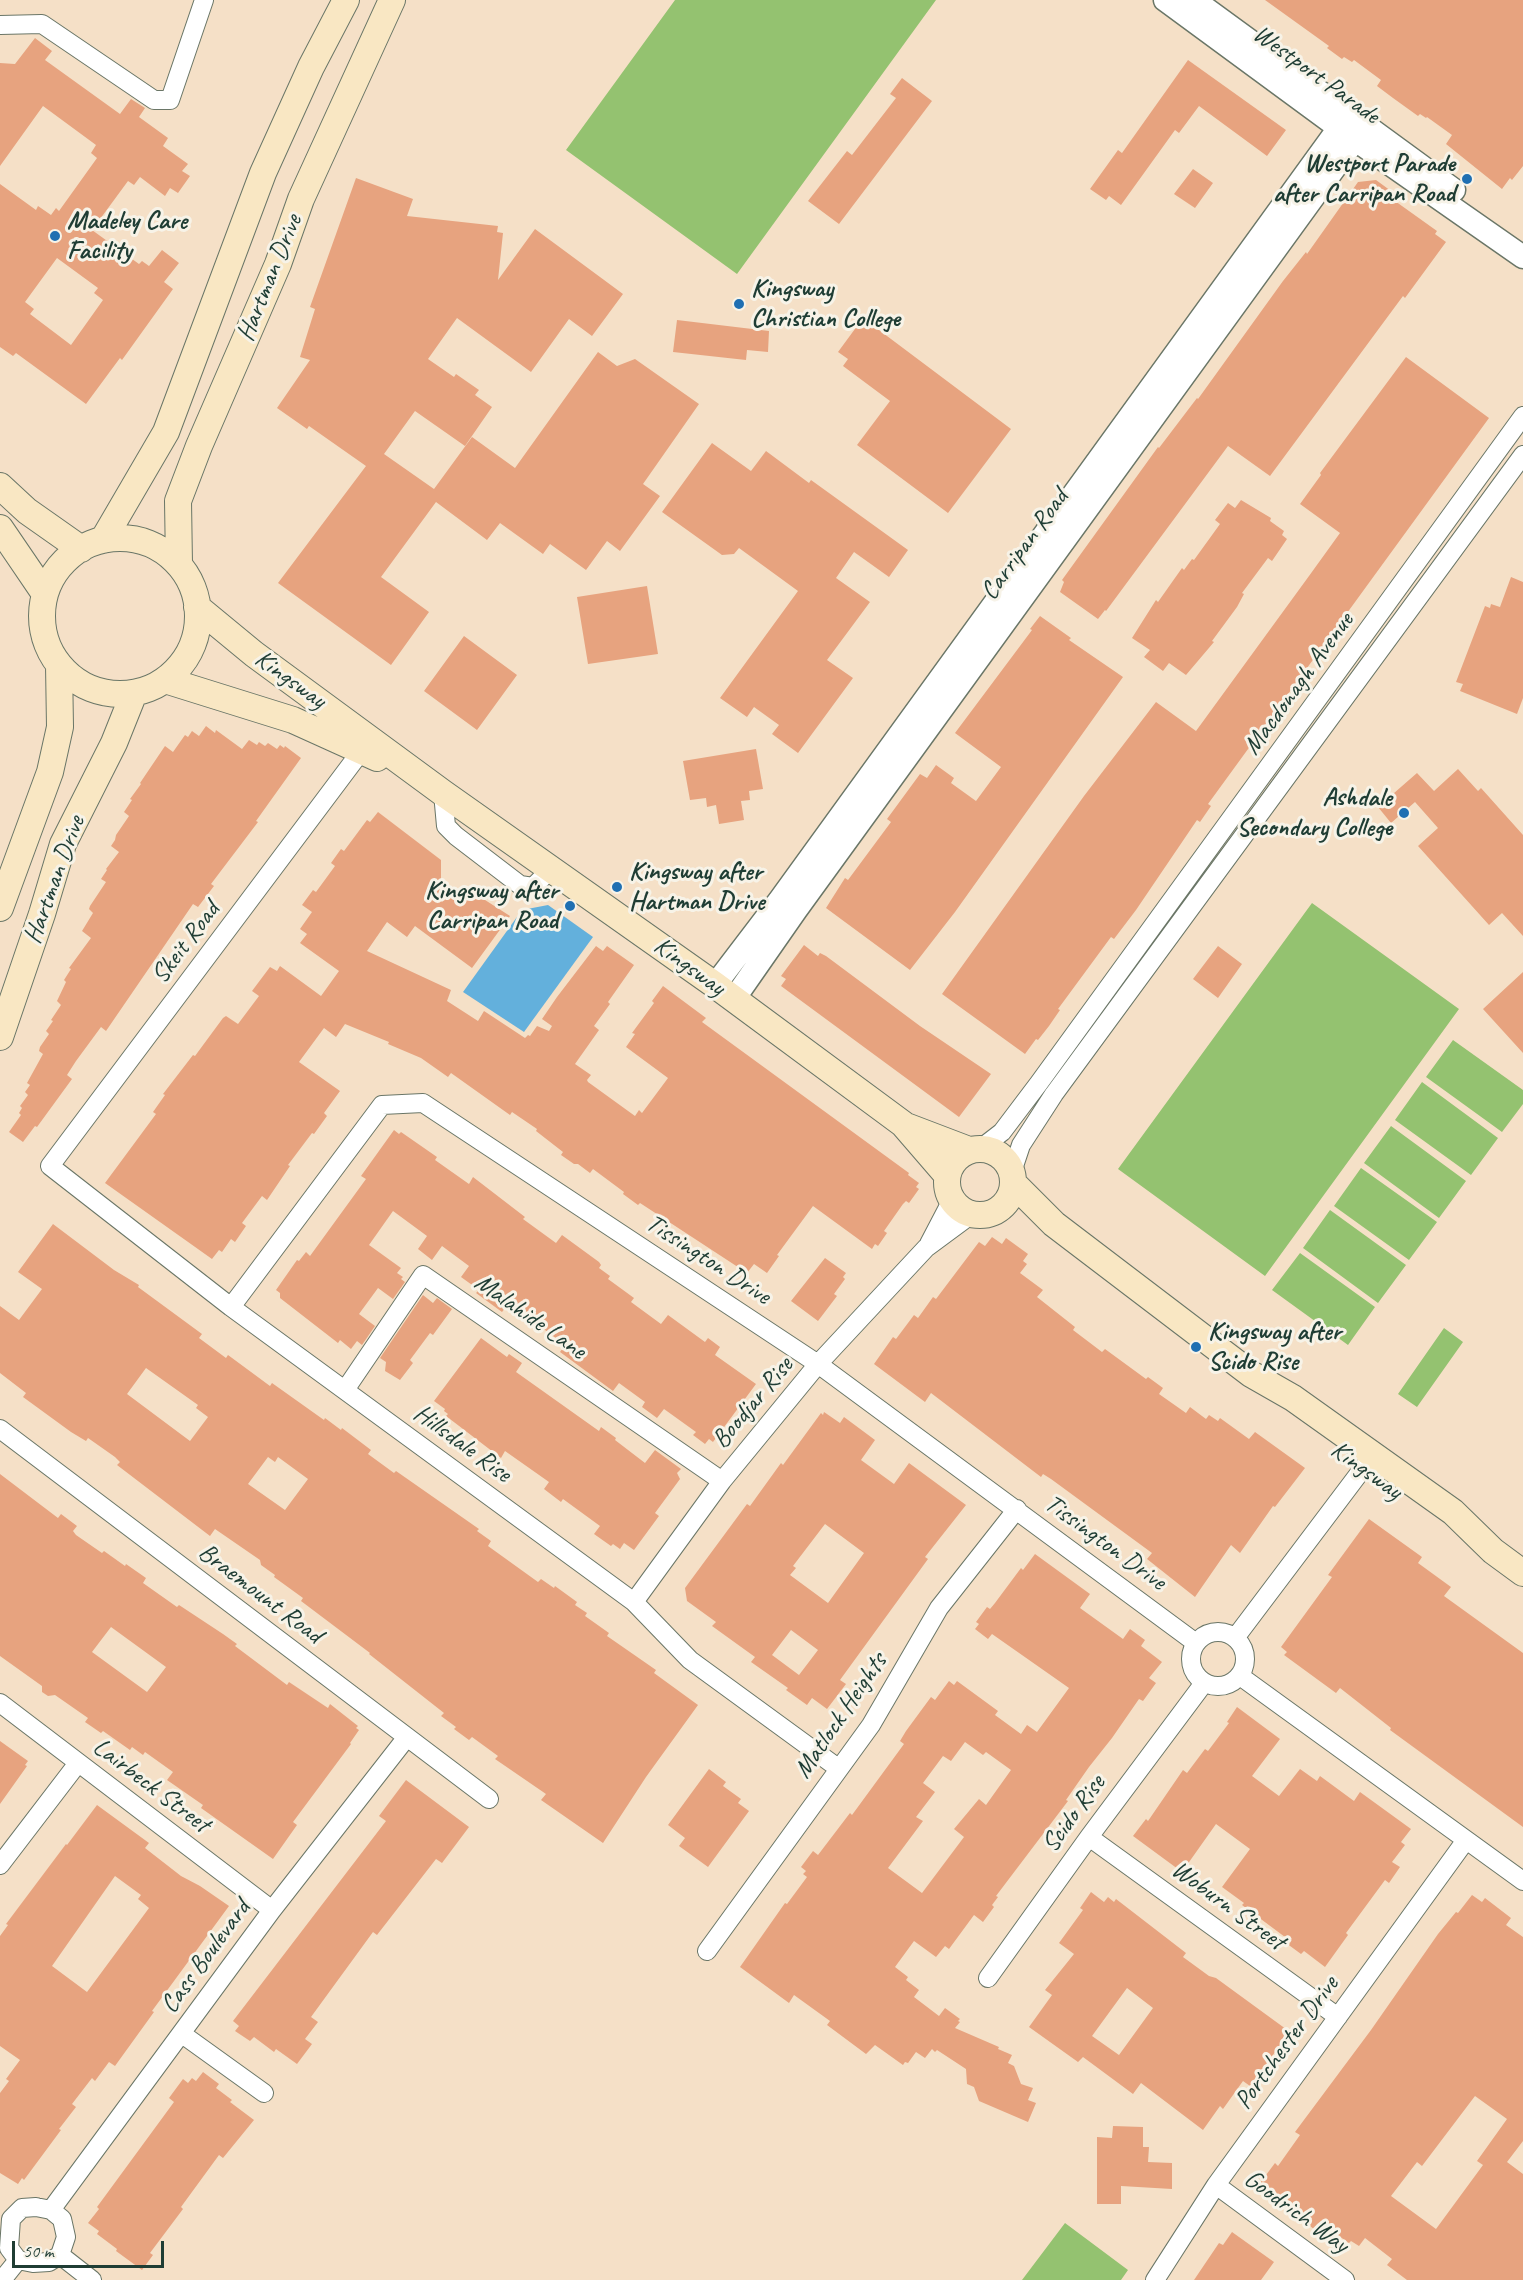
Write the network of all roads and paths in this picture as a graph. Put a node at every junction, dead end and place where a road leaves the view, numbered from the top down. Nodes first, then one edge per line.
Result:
1 (204, 0) edge
2 (346, 0) edge
3 (392, 0) edge
4 (1165, 0) edge
5 (1194, 0) edge
6 (0, 25) edge
7 (1352, 127) junction
8 (1521, 248) edge
9 (1523, 416) edge
10 (1523, 456) edge
11 (0, 486) edge
12 (0, 528) edge
13 (92, 545) junction
14 (179, 564) junction
15 (45, 594) junction
16 (197, 607) junction
17 (59, 665) junction
18 (165, 680) junction
19 (134, 693) junction
20 (362, 750) junction
21 (443, 793) junction
22 (0, 908) edge
23 (725, 992) junction
24 (0, 1037) edge
25 (903, 1124) junction
26 (974, 1150) junction
27 (50, 1166) joint
28 (947, 1175) junction
29 (1012, 1178) junction
30 (973, 1208) junction
31 (1054, 1224) junction
32 (927, 1248) junction
33 (231, 1307) junction
34 (818, 1364) junction
35 (345, 1390) junction
36 (0, 1429) edge
37 (1367, 1462) junction
38 (722, 1481) junction
39 (1017, 1509) junction
40 (1523, 1573) edge
41 (634, 1602) junction
42 (1235, 1638) junction
43 (1196, 1643) junction
44 (1240, 1676) junction
45 (1204, 1683) junction
46 (0, 1703) edge
47 (407, 1737) junction
48 (78, 1763) junction
49 (838, 1768) junction
50 (489, 1799) dead end
51 (1089, 1837) junction
52 (1466, 1840) junction
53 (0, 1865) edge
54 (1523, 1881) edge
55 (272, 1910) junction
56 (707, 1951) dead end
57 (988, 1978) dead end
58 (1338, 2017) junction
59 (182, 2034) junction
60 (264, 2093) dead end
61 (1216, 2185) junction
62 (51, 2210) junction
63 (5, 2215) edge
64 (60, 2255) junction
65 (18, 2260) junction
66 (2, 2280) edge
67 (92, 2280) edge
68 (1155, 2280) edge
69 (1345, 2280) edge

1 - 6 street
2 - 13 main road, Hartman Drive
3 - 14 main road, Hartman Drive
4 - 7 street, Westport Parade
5 - 7 street, Westport Parade
7 - 8 street, Westport Parade
7 - 23 street, Carripan Road
9 - 26 street, Macdonagh Avenue
10 - 29 street, Macdonagh Avenue
11 - 13 main road
12 - 15 main road
13 - 14 main road
13 - 15 main road
14 - 16 main road
15 - 17 main road
16 - 18 main road
16 - 21 main road, Kingsway
17 - 19 main road
17 - 22 main road, Hartman Drive
18 - 19 main road
18 - 20 main road, Kingsway
19 - 24 main road, Hartman Drive
20 - 21 main road, Kingsway
20 - 27 street, Skeit Road
21 - 23 main road, Kingsway
23 - 25 main road, Kingsway
25 - 26 main road, Kingsway
25 - 28 main road, Kingsway
26 - 28 main road
26 - 29 main road, Kingsway
27 - 33 street, Hillsdale Rise
28 - 30 main road
29 - 30 main road
29 - 31 main road, Kingsway
30 - 31 main road, Kingsway
30 - 32 street, Boodjar Rise
30 - 32 street, Boodjar Rise
31 - 37 main road, Kingsway
32 - 34 street, Boodjar Rise
33 - 34 street, Tissington Drive
33 - 35 street, Hillsdale Rise
34 - 38 street, Boodjar Rise
34 - 39 street, Tissington Drive
35 - 38 street, Malahide Lane
35 - 41 street, Hillsdale Rise
36 - 47 street, Braemount Road
37 - 40 main road, Kingsway
37 - 42 street
38 - 41 street, Boodjar Rise
39 - 43 street, Tissington Drive
39 - 49 street, Matlock Heights
41 - 49 street, Hillsdale Rise
42 - 43 street
42 - 44 street
43 - 45 street
44 - 45 street
44 - 52 street
45 - 51 street, Scido Rise
46 - 48 street, Lairbeck Street
47 - 50 street, Braemount Road
47 - 55 street, Cass Boulevard
48 - 53 street
48 - 55 street, Lairbeck Street
49 - 56 street, Matlock Heights
51 - 57 street, Scido Rise
51 - 58 street, Woburn Street
52 - 54 street
52 - 58 street, Portchester Drive
55 - 59 street, Cass Boulevard
58 - 61 street, Portchester Drive
59 - 60 street
59 - 62 street, Cass Boulevard
61 - 68 street, Portchester Drive
61 - 69 street, Goodrich Way
62 - 63 street
62 - 64 street
63 - 65 street
64 - 65 street
64 - 67 street
65 - 66 street

